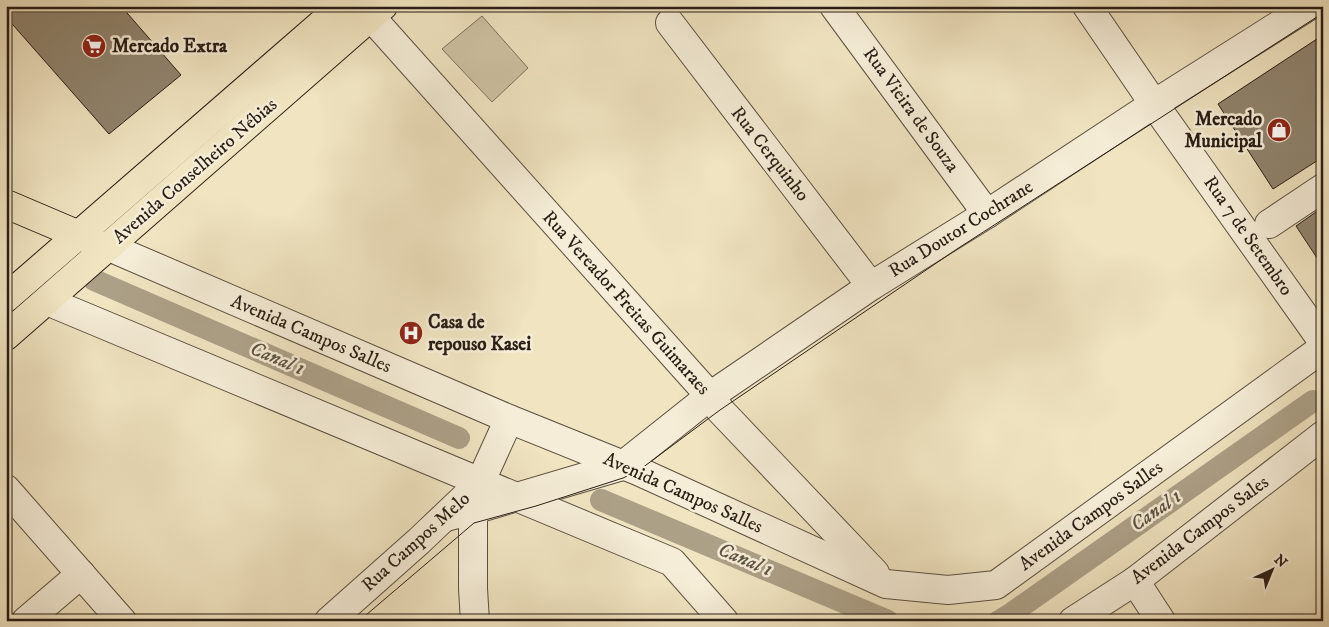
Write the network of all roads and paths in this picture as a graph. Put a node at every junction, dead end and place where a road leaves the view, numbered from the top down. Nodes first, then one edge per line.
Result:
1 (342, 6) edge
2 (834, 6) edge
3 (1087, 6) edge
4 (1310, 6) edge
5 (377, 12) edge
6 (670, 23) dead end
7 (1154, 104) junction
8 (1323, 188) edge
9 (6, 204) edge
10 (987, 214) junction
11 (1269, 224) dead end
12 (79, 235) junction
13 (109, 247) junction
14 (871, 286) junction
15 (10, 290) edge
16 (46, 301) junction
17 (6, 336) edge
18 (1323, 342) edge
19 (1323, 348) edge
20 (710, 396) junction
21 (509, 419) junction
22 (1323, 435) edge
23 (622, 466) junction
24 (480, 483) junction
25 (6, 489) edge
26 (514, 497) junction
27 (473, 510) junction
28 (446, 516) junction
29 (81, 574) junction
30 (1135, 581) junction
31 (886, 584) junction
32 (26, 621) edge
33 (122, 621) edge
34 (329, 621) edge
35 (475, 621) edge
36 (724, 621) edge
37 (1073, 621) edge
38 (1161, 621) edge

1 - 12 main road, Avenida Conselheiro Nébias
2 - 10 street, Rua Vieira de Souza
3 - 7 street, Rua 7 de Setembro
4 - 7 street, Rua Doutor Cochrane
5 - 13 main road, Avenida Conselheiro Nébias
5 - 20 street, Rua Vereador Freitas Guimaraes
6 - 14 street, Rua Cerquinho
7 - 10 street, Rua Doutor Cochrane
7 - 18 street, Rua 7 de Setembro
8 - 11 street
9 - 12 main road, Avenida Campos Salles
10 - 14 street, Rua Doutor Cochrane
12 - 13 main road, Avenida Campos Salles
12 - 15 main road, Avenida Conselheiro Nébias
13 - 16 main road, Avenida Conselheiro Nébias
13 - 21 street, Avenida Campos Salles
14 - 20 street, Rua Doutor Cochrane
15 - 16 main road
16 - 17 main road, Avenida Conselheiro Nébias
16 - 24 street
19 - 31 street, Avenida Campos Salles
20 - 23 street, Rua Doutor Cochrane
20 - 31 street, Rua Vereador Freitas Guimaraes
21 - 23 street, Avenida Campos Salles
21 - 24 street
22 - 30 street, Avenida Campos Sales
23 - 26 street
23 - 31 street, Avenida Campos Salles
24 - 26 street
24 - 28 street, Rua Campos Melo
25 - 29 street
26 - 27 street
26 - 36 street
27 - 28 street
27 - 35 street
28 - 34 street, Rua Campos Melo
29 - 32 street
29 - 33 street
30 - 37 street, Avenida Campos Sales
30 - 38 street

